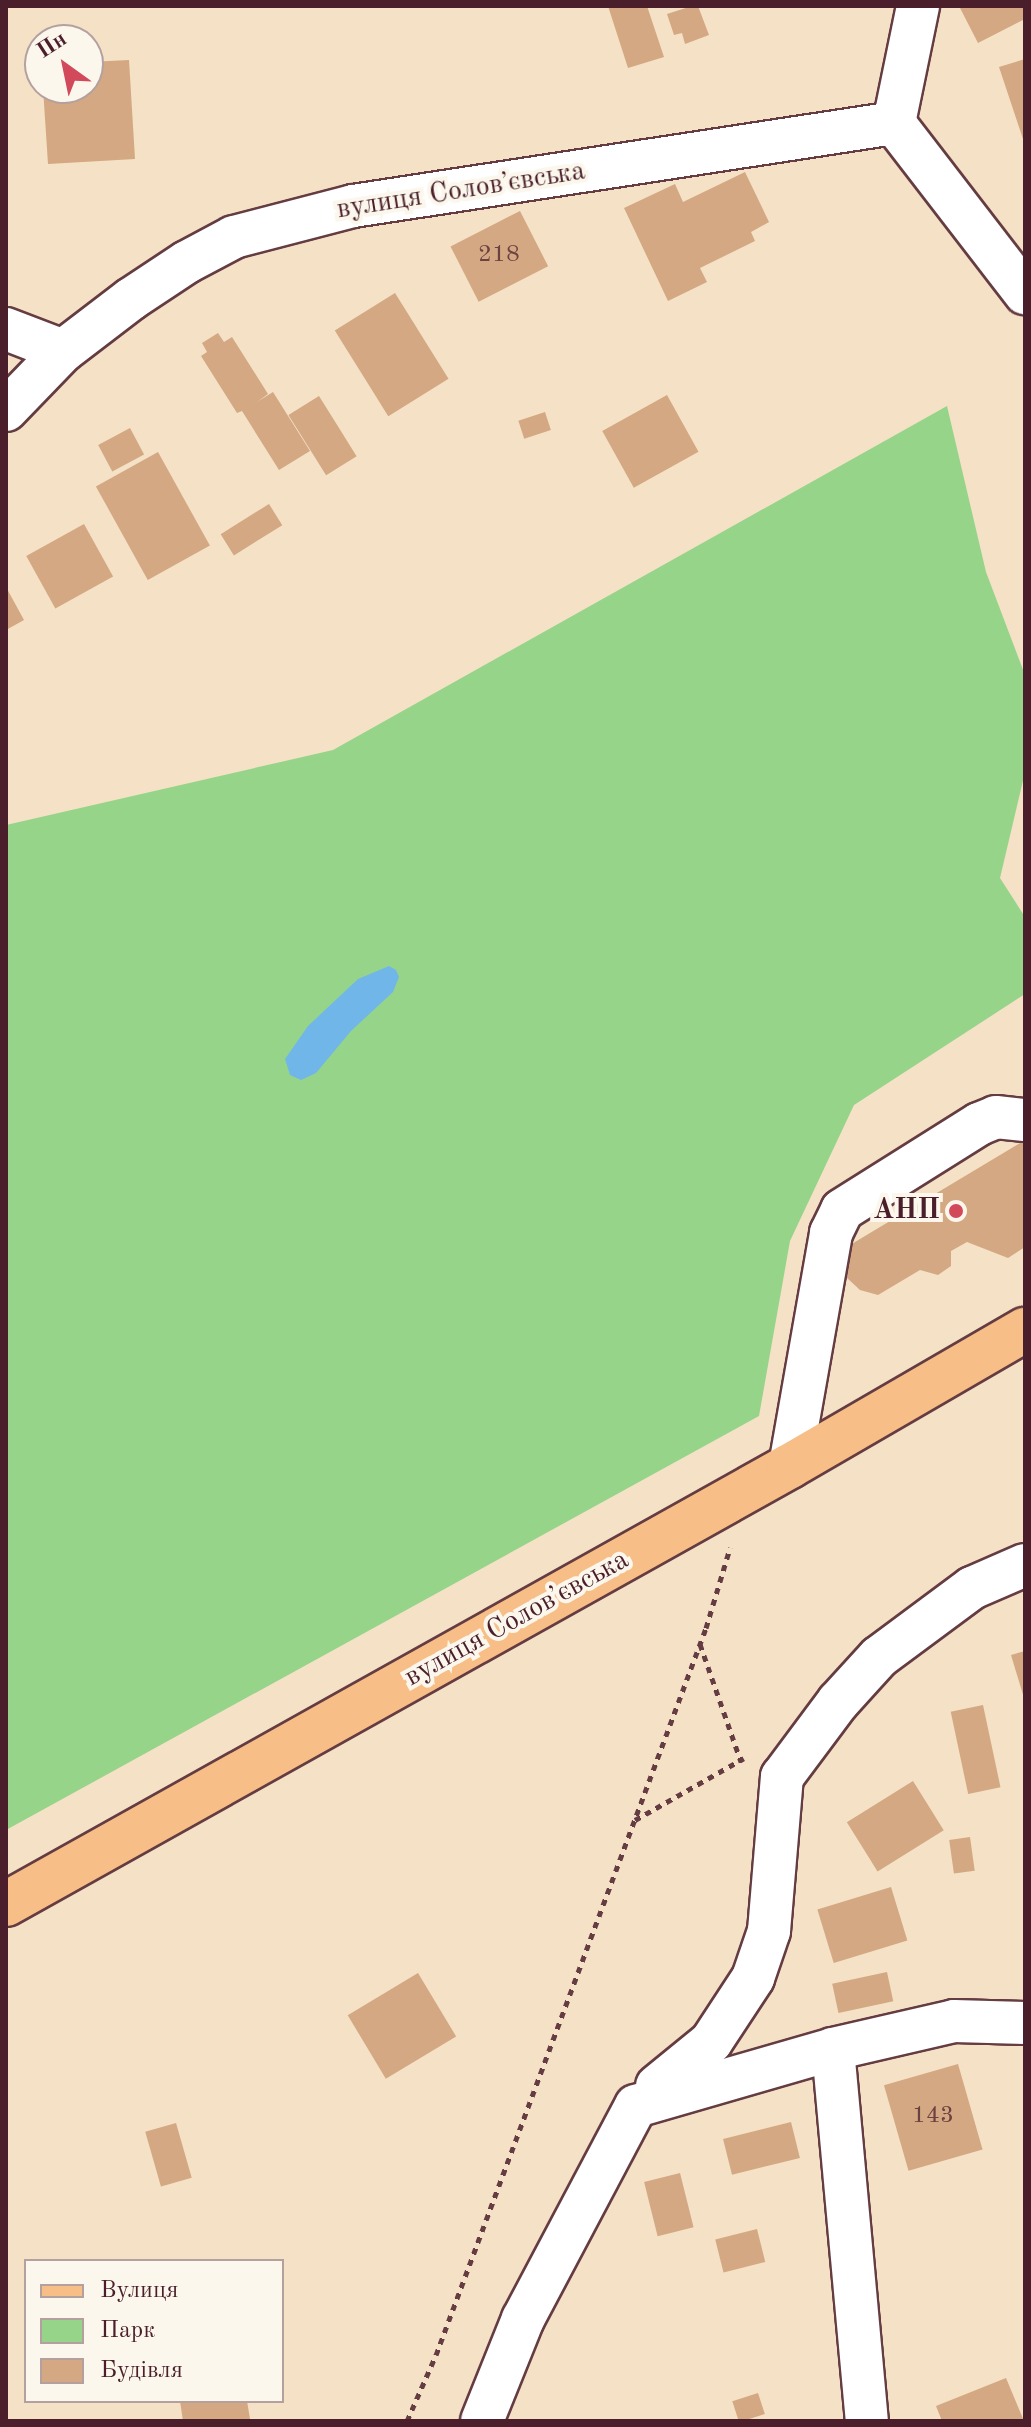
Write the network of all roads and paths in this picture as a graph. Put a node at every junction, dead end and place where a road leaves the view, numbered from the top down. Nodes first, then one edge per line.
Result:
1 (918, 6) edge
2 (894, 123) junction
3 (1025, 293) edge
4 (6, 329) edge
5 (63, 351) junction
6 (6, 410) edge
7 (1025, 1120) edge
8 (1025, 1330) edge
9 (790, 1466) junction
10 (733, 1541) dead end
11 (1025, 1565) edge
12 (700, 1644) junction
13 (753, 1753) dead end
14 (741, 1760) junction
15 (745, 1776) dead end
16 (635, 1820) junction
17 (6, 1904) edge
18 (1025, 2023) edge
19 (833, 2049) junction
20 (647, 2096) junction
21 (407, 2421) edge
22 (482, 2421) edge
23 (867, 2421) edge

1 - 2 street
2 - 3 street
2 - 5 street, вулиця Соловʼєвська
4 - 5 street
5 - 6 street, вулиця Соловʼєвська
7 - 9 street
8 - 9 main road, вулиця Соловʼєвська
9 - 17 main road, вулиця Соловʼєвська
10 - 12 path
11 - 20 street
12 - 14 path
12 - 16 path
13 - 14 path
14 - 15 path
14 - 16 path
16 - 21 path
18 - 19 street
19 - 20 street
19 - 23 street
20 - 22 street

